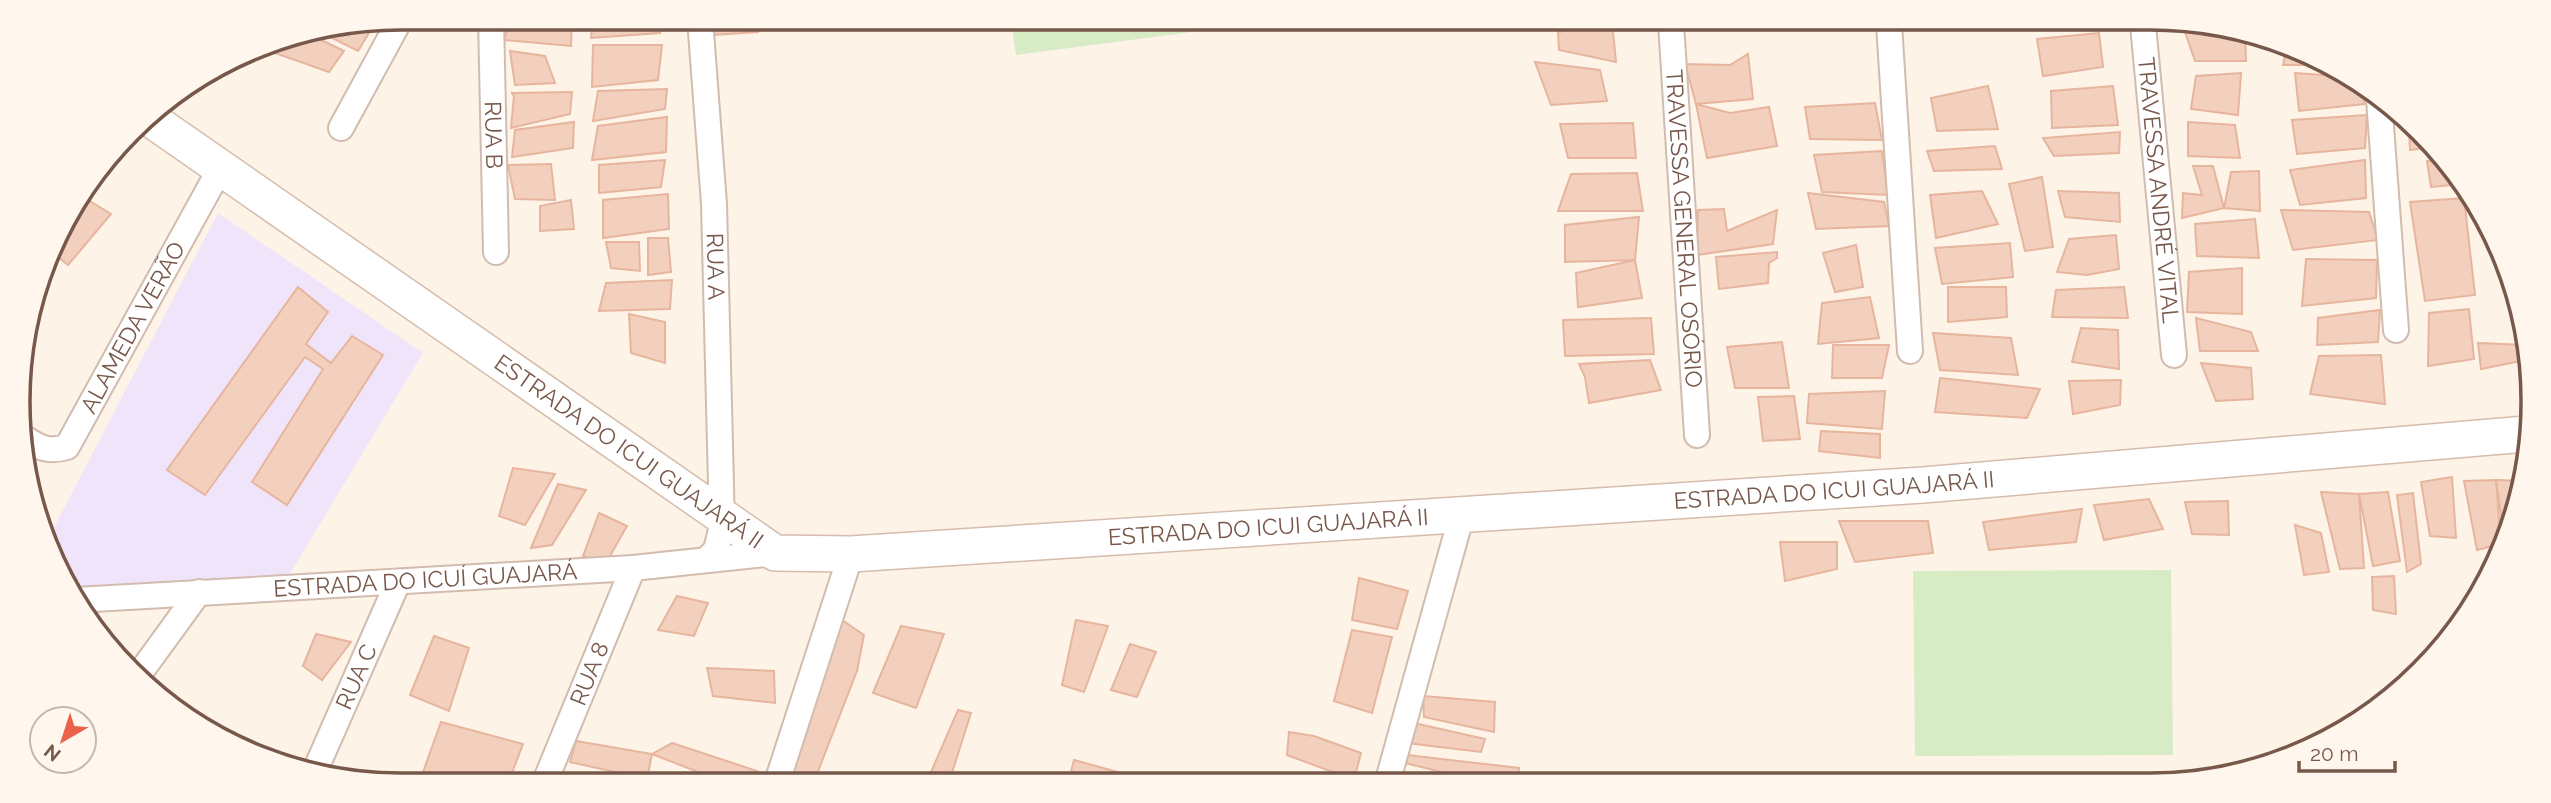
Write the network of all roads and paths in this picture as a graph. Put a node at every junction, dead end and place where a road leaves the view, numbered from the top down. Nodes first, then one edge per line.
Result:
1 (394, 30) edge
2 (491, 30) edge
3 (701, 30) edge
4 (1671, 30) edge
5 (1889, 30) edge
6 (2143, 30) edge
7 (2380, 110) edge
8 (156, 122) edge
9 (341, 128) dead end
10 (221, 167) junction
11 (496, 252) dead end
12 (2396, 330) dead end
13 (1910, 351) dead end
14 (2174, 355) dead end
15 (1697, 435) dead end
16 (2519, 435) edge
17 (32, 443) edge
18 (1462, 514) junction
19 (720, 516) junction
20 (775, 553) junction
21 (851, 554) junction
22 (706, 560) junction
23 (633, 568) junction
24 (398, 582) junction
25 (199, 592) junction
26 (87, 599) edge
27 (144, 669) edge
28 (318, 764) edge
29 (548, 773) edge
30 (780, 773) edge
31 (1390, 773) edge

1 - 9 street
2 - 11 street, RUA B
3 - 19 street, RUA A
4 - 15 street, TRAVESSA GENERAL OSÓRIO
5 - 13 street
6 - 14 street, TRAVESSA ANDRÉ VITAL
7 - 12 street
8 - 10 main road, ESTRADA DO ICUI GUAJARÁ II
10 - 17 street, ALAMEDA VERÃO
10 - 19 main road, ESTRADA DO ICUI GUAJARÁ II
16 - 18 main road, ESTRADA DO ICUI GUAJARÁ II
18 - 21 main road, ESTRADA DO ICUI GUAJARÁ II
18 - 31 street
19 - 20 main road, ESTRADA DO ICUI GUAJARÁ II
19 - 22 street, RUA A
20 - 21 main road, ESTRADA DO ICUI GUAJARÁ II
20 - 22 street, ESTRADA DO ICUÍ GUAJARÁ
21 - 30 street
22 - 23 street, ESTRADA DO ICUÍ GUAJARÁ
23 - 24 street, ESTRADA DO ICUÍ GUAJARÁ
23 - 29 street, RUA 8
24 - 25 street, ESTRADA DO ICUÍ GUAJARÁ
24 - 28 street, RUA C
25 - 26 street, ESTRADA DO ICUÍ GUAJARÁ
25 - 27 street

